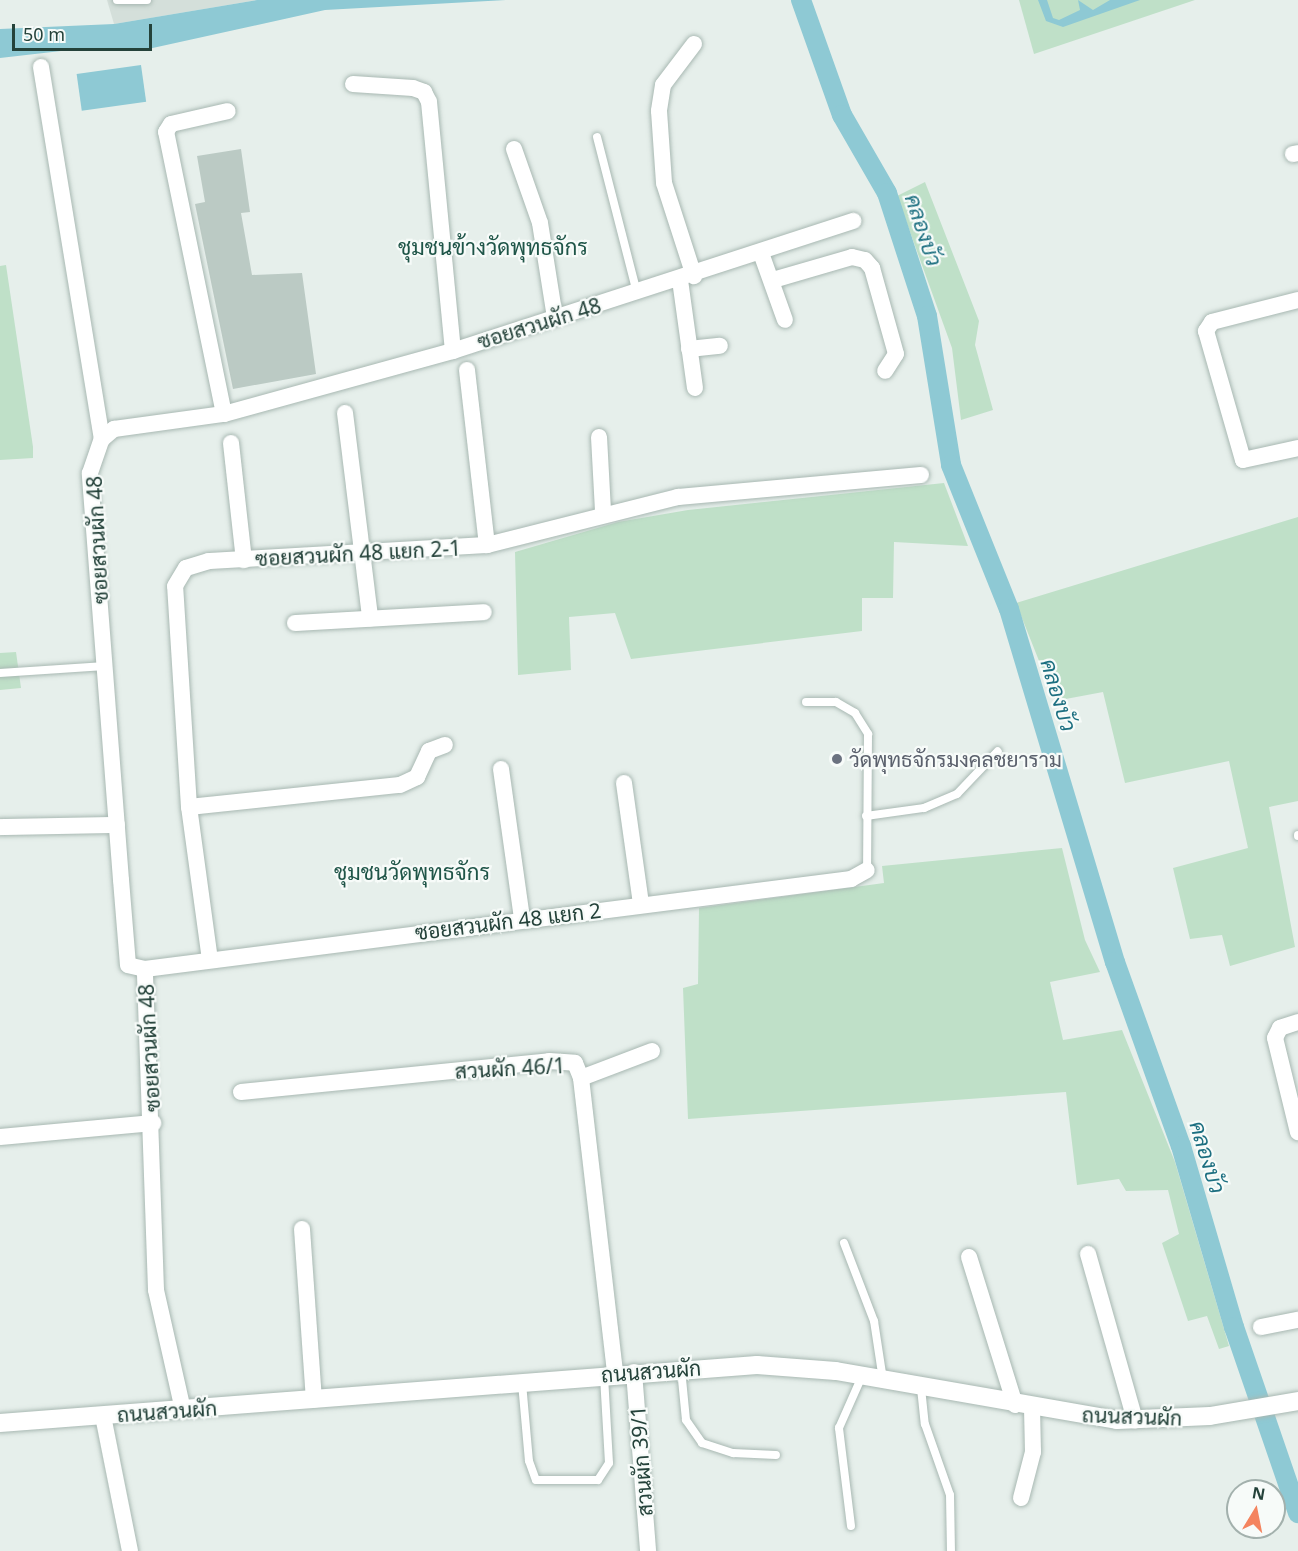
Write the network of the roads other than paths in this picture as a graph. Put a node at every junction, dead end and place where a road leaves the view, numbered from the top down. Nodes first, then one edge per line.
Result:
1 (117, 0) edge
2 (147, 0) edge
3 (694, 44) dead end
4 (41, 67) dead end
5 (353, 84) dead end
6 (228, 111) dead end
7 (597, 137) dead end
8 (514, 149) dead end
9 (853, 221) dead end
10 (761, 253) junction
11 (687, 278) junction
12 (773, 280) junction
13 (637, 293) junction
14 (1298, 300) edge
15 (555, 318) junction
16 (785, 320) dead end
17 (720, 346) dead end
18 (689, 349) junction
19 (453, 351) junction
20 (467, 370) dead end
21 (885, 371) dead end
22 (695, 388) dead end
23 (345, 413) dead end
24 (224, 414) junction
25 (599, 437) dead end
26 (102, 439) junction
27 (231, 443) dead end
28 (1298, 448) edge
29 (921, 475) dead end
30 (603, 512) junction
31 (487, 545) junction
32 (362, 556) junction
33 (244, 560) junction
34 (484, 612) dead end
35 (370, 618) junction
36 (296, 623) dead end
37 (105, 666) junction
38 (0, 673) edge
39 (806, 702) dead end
40 (445, 745) dead end
41 (998, 751) dead end
42 (501, 769) dead end
43 (624, 783) dead end
44 (189, 807) junction
45 (866, 816) junction
46 (117, 825) junction
47 (0, 827) edge
48 (867, 870) joint
49 (641, 904) junction
50 (522, 919) junction
51 (210, 960) junction
52 (145, 969) junction
53 (1298, 1022) edge
54 (652, 1051) dead end
55 (581, 1078) junction
56 (241, 1092) dead end
57 (153, 1123) junction
58 (1298, 1132) edge
59 (0, 1137) edge
60 (302, 1229) dead end
61 (844, 1243) dead end
62 (1088, 1254) dead end
63 (969, 1257) dead end
64 (1298, 1320) edge
65 (1261, 1326) dead end
66 (681, 1369) junction
67 (634, 1372) junction
68 (609, 1374) junction
69 (862, 1376) junction
70 (884, 1381) junction
71 (522, 1383) junction
72 (921, 1389) junction
73 (314, 1400) junction
74 (1298, 1401) edge
75 (1024, 1407) junction
76 (183, 1410) junction
77 (103, 1416) junction
78 (1135, 1420) junction
79 (0, 1423) edge
80 (776, 1455) dead end
81 (1021, 1498) dead end
82 (851, 1526) dead end
83 (130, 1551) edge
84 (648, 1551) edge
85 (951, 1551) edge

1 - 2 lane
3 - 11 street
4 - 26 street
5 - 19 street
6 - 24 street
7 - 13 lane
8 - 15 street
9 - 10 street, ซอยสวนผัก 48
10 - 11 street, ซอยสวนผัก 48
10 - 12 street
11 - 13 street, ซอยสวนผัก 48
11 - 18 street
12 - 16 street
12 - 21 street
13 - 15 street, ซอยสวนผัก 48
14 - 28 street
15 - 19 street, ซอยสวนผัก 48
17 - 18 street
18 - 22 street
19 - 24 street, ซอยสวนผัก 48
20 - 31 street
23 - 32 street
24 - 26 street, ซอยสวนผัก 48
25 - 30 street
26 - 37 street, ซอยสวนผัก 48
27 - 33 street
29 - 30 street, ซอยสวนผัก 48 แยก 2-1
30 - 31 street, ซอยสวนผัก 48 แยก 2-1
31 - 32 street, ซอยสวนผัก 48 แยก 2-1
32 - 33 street, ซอยสวนผัก 48 แยก 2-1
32 - 35 street
33 - 44 street, ซอยสวนผัก 48 แยก 2-1
34 - 35 street
35 - 36 street
37 - 38 lane
37 - 46 street, ซอยสวนผัก 48
39 - 45 lane
40 - 44 street
41 - 45 lane
42 - 50 street
43 - 49 street
44 - 51 street, ซอยสวนผัก 48 แยก 2-1
45 - 48 lane
46 - 47 street
46 - 52 street, ซอยสวนผัก 48
48 - 49 street, ซอยสวนผัก 48 แยก 2
49 - 50 street, ซอยสวนผัก 48 แยก 2
50 - 51 street, ซอยสวนผัก 48 แยก 2
51 - 52 street, ซอยสวนผัก 48 แยก 2
52 - 57 street, ซอยสวนผัก 48
53 - 58 street
54 - 55 street
55 - 56 street, สวนผัก 46/1
55 - 68 street, สวนผัก 46/1
57 - 59 street
57 - 76 street, ซอยสวนผัก 48
60 - 73 street
61 - 70 lane
62 - 78 street
63 - 75 street
64 - 65 street
66 - 67 street, ถนนสวนผัก
66 - 69 street, ถนนสวนผัก
66 - 80 lane
67 - 68 street, ถนนสวนผัก
67 - 84 street, สวนผัก 39/1
68 - 71 street, ถนนสวนผัก
68 - 71 lane
69 - 70 street, ถนนสวนผัก
69 - 82 lane
70 - 72 street, ถนนสวนผัก
71 - 73 street, ถนนสวนผัก
72 - 75 street, ถนนสวนผัก
72 - 85 lane
73 - 76 street, ถนนสวนผัก
74 - 78 street, ถนนสวนผัก
75 - 78 street, ถนนสวนผัก
75 - 81 street
76 - 77 street, ถนนสวนผัก
77 - 79 street, ถนนสวนผัก
77 - 83 street

